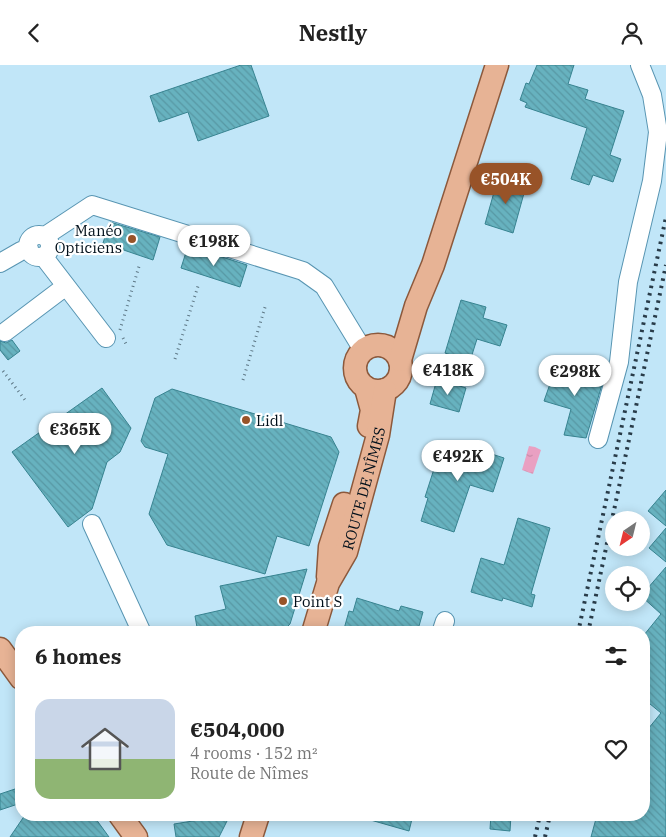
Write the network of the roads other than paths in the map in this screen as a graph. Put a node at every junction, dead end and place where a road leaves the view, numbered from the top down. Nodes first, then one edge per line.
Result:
1 (482, 65) edge
2 (497, 65) edge
3 (640, 65) edge
4 (36, 253) junction
5 (0, 263) edge
6 (66, 286) junction
7 (416, 306) junction
8 (6, 332) dead end
9 (106, 338) dead end
10 (363, 350) junction
11 (394, 353) junction
12 (376, 389) junction
13 (598, 439) dead end
14 (92, 524) dead end
15 (139, 626) edge
16 (315, 626) edge
17 (0, 649) edge
18 (15, 670) edge
19 (124, 821) edge
20 (256, 821) edge
21 (136, 837) edge
22 (251, 837) edge

1 - 7 main road
2 - 7 main road
3 - 13 street
4 - 5 street
4 - 6 street
4 - 10 street
6 - 8 street
6 - 9 street
7 - 11 main road
10 - 11 main road
10 - 12 main road
11 - 12 main road
12 - 16 main road, ROUTE DE NÎMES
14 - 15 street
17 - 18 main road
19 - 21 main road
20 - 22 main road

